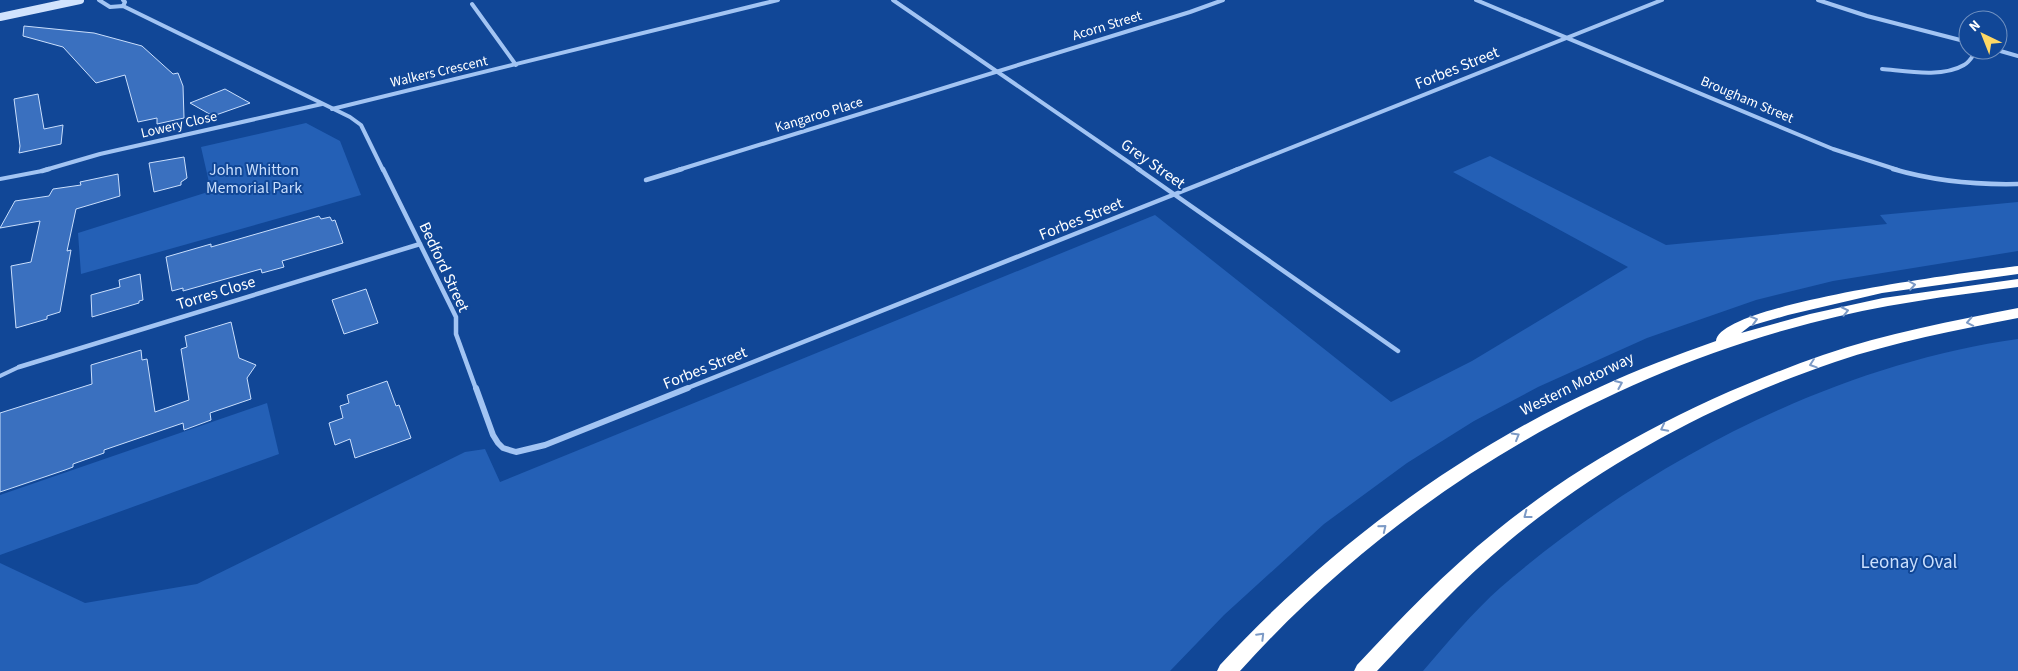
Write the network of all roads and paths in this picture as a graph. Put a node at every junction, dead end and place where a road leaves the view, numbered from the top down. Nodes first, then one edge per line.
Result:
1 (59, 0) edge
2 (80, 0) edge
3 (99, 0) edge
4 (123, 0) edge
5 (778, 0) edge
6 (893, 0) edge
7 (1223, 0) edge
8 (1476, 0) edge
9 (1662, 0) edge
10 (1818, 0) edge
11 (472, 4) dead end
12 (123, 6) junction
13 (0, 16) edge
14 (1568, 37) junction
15 (1958, 39) edge
16 (1969, 60) edge
17 (516, 65) junction
18 (1882, 69) dead end
19 (998, 72) junction
20 (322, 104) junction
21 (332, 109) junction
22 (42, 171) joint
23 (0, 179) edge
24 (646, 180) dead end
25 (2018, 184) edge
26 (1176, 195) junction
27 (420, 244) junction
28 (2018, 270) edge
29 (2018, 283) edge
30 (2018, 313) edge
31 (1713, 347) junction
32 (1398, 351) dead end
33 (18, 367) joint
34 (0, 376) edge
35 (508, 452) joint
36 (1227, 671) edge
37 (1364, 671) edge

1 - 13 main road
2 - 13 main road
3 - 12 street
4 - 12 street
5 - 17 street, Walkers Crescent
6 - 19 street, Grey Street
7 - 19 street, Acorn Street
8 - 14 street, Brougham Street
9 - 14 street, Forbes Street
10 - 15 street
11 - 17 street
12 - 20 street
14 - 25 street, Brougham Street
14 - 26 street, Forbes Street
16 - 18 street
17 - 21 street, Walkers Crescent
19 - 24 street, Kangaroo Place
19 - 26 street, Grey Street
20 - 21 street
20 - 22 street, Lowery Close
21 - 27 street, Bedford Street
22 - 23 lane
26 - 32 street, Grey Street
26 - 35 street, Forbes Street
27 - 33 street, Torres Close
27 - 35 street, Bedford Street
31 -> 28 highway
31 -> 29 highway, Western Motorway
30 -> 37 highway
36 -> 31 highway, Western Motorway
33 - 34 lane

